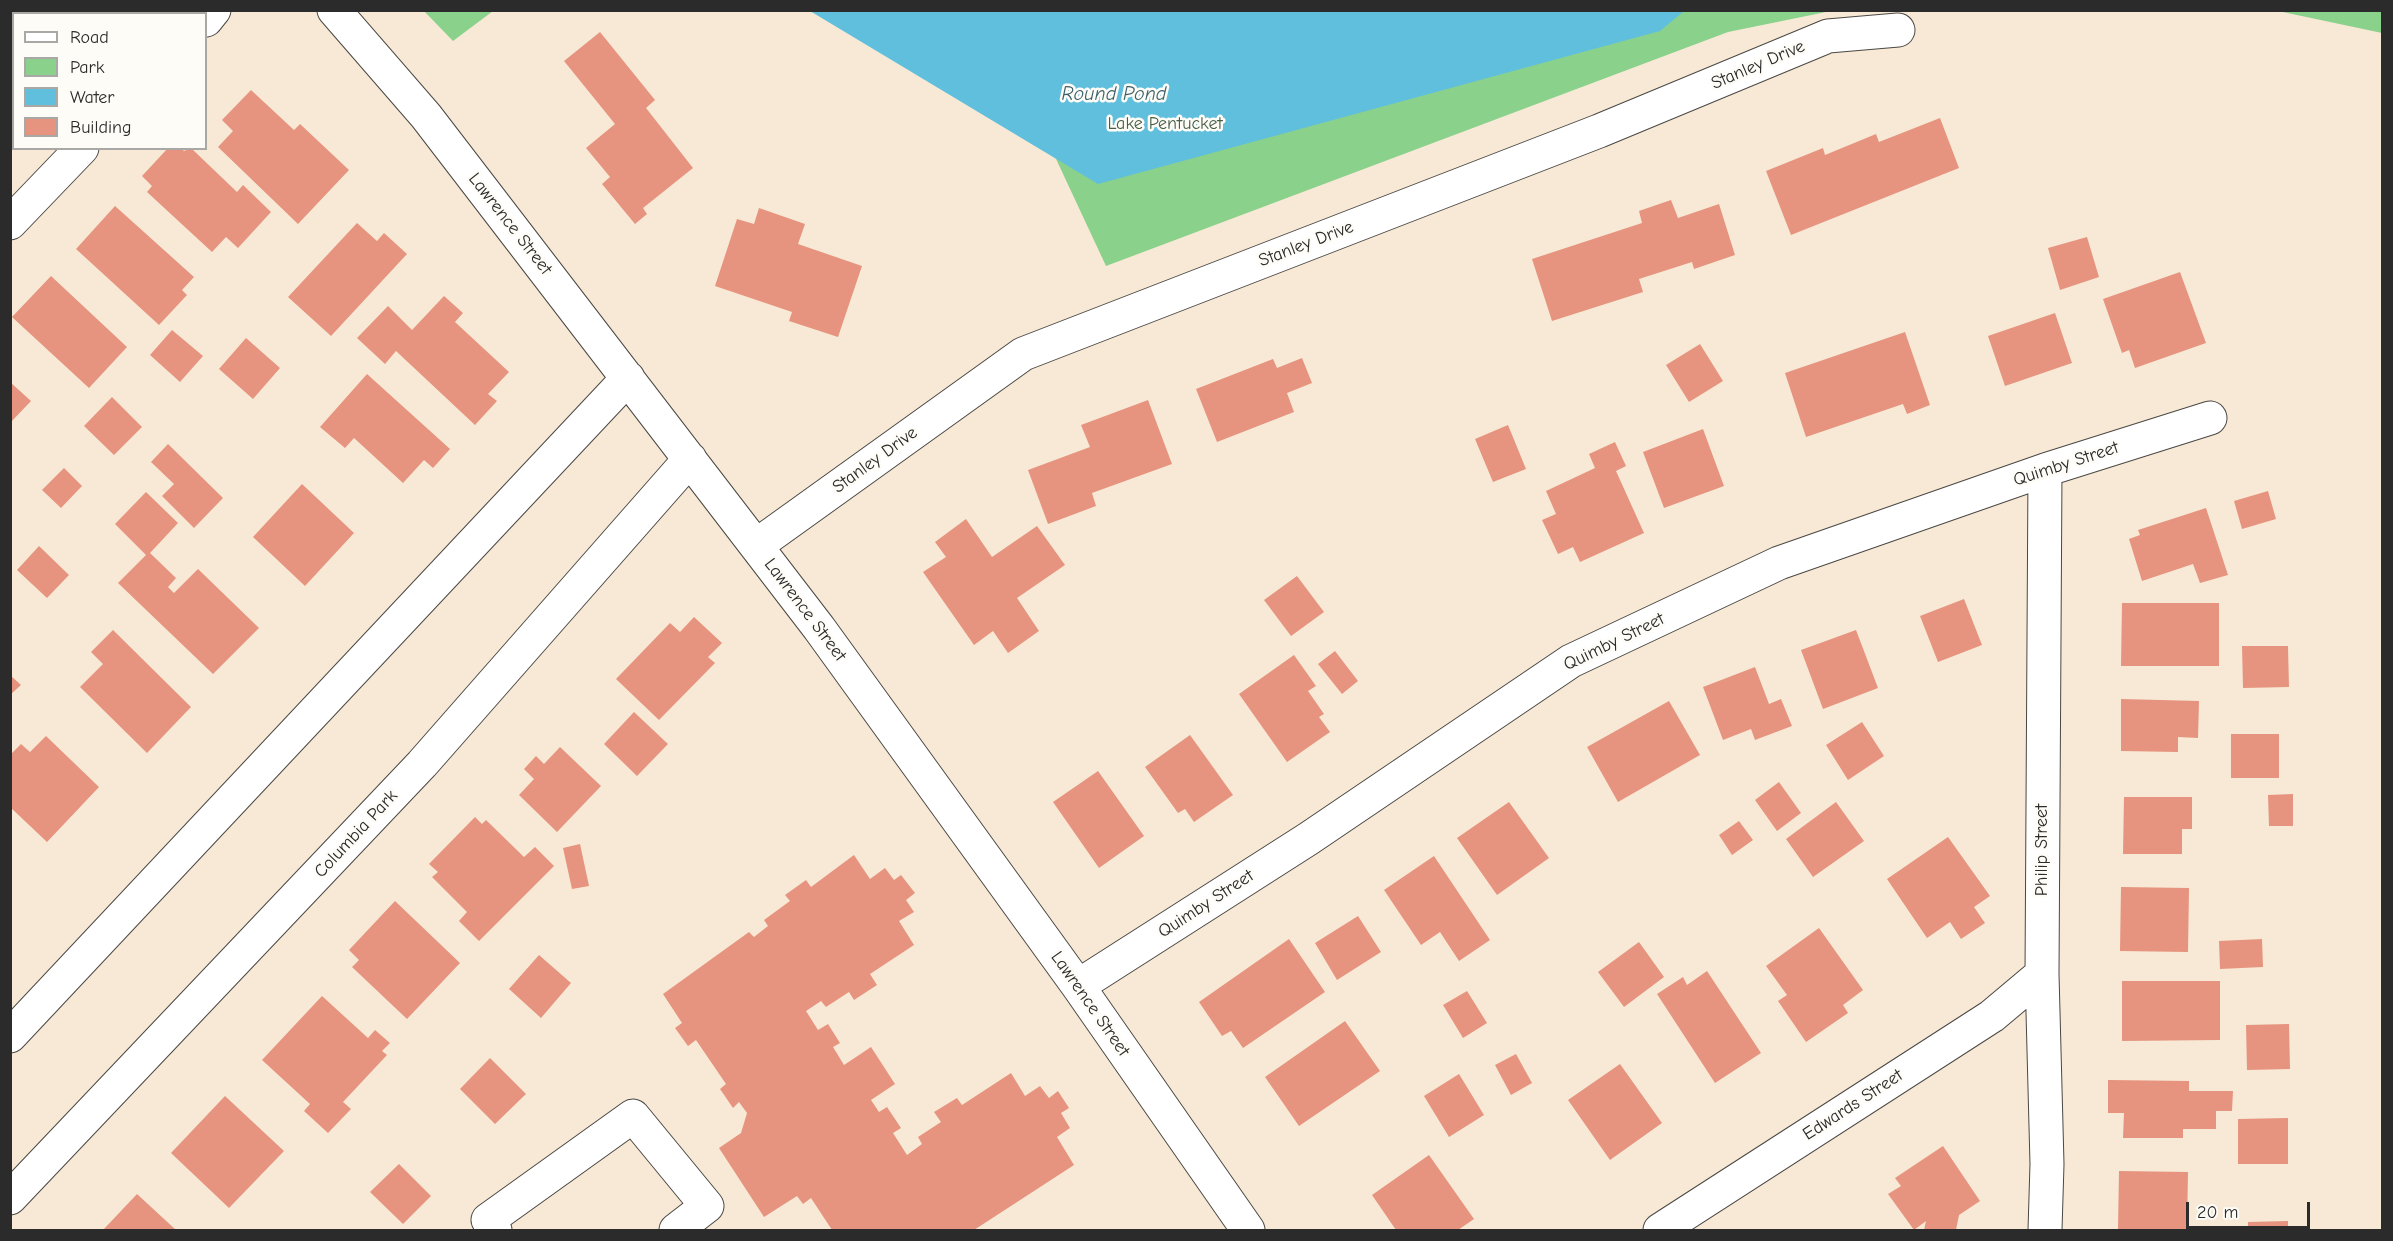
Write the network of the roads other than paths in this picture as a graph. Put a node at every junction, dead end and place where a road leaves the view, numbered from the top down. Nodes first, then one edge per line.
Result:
1 (334, 10) edge
2 (1898, 30) dead end
3 (80, 150) edge
4 (10, 223) edge
5 (628, 378) junction
6 (2210, 418) dead end
7 (690, 459) junction
8 (2044, 470) junction
9 (757, 545) junction
10 (2042, 974) junction
11 (1078, 986) junction
12 (10, 1036) edge
13 (10, 1198) edge
14 (495, 1230) edge
15 (676, 1230) edge
16 (1248, 1230) edge
17 (1660, 1230) edge
18 (2045, 1230) edge

1 - 5 street, Lawrence Street
2 - 9 street, Stanley Drive
3 - 4 street
5 - 7 street, Lawrence Street
5 - 12 street
6 - 8 street, Quimby Street
7 - 9 street, Lawrence Street
7 - 13 street, Columbia Park
8 - 10 street, Philip Street
8 - 11 street, Quimby Street
9 - 11 street, Lawrence Street
10 - 17 street, Edwards Street
10 - 18 street, Philip Street
11 - 16 street, Lawrence Street
14 - 15 street

